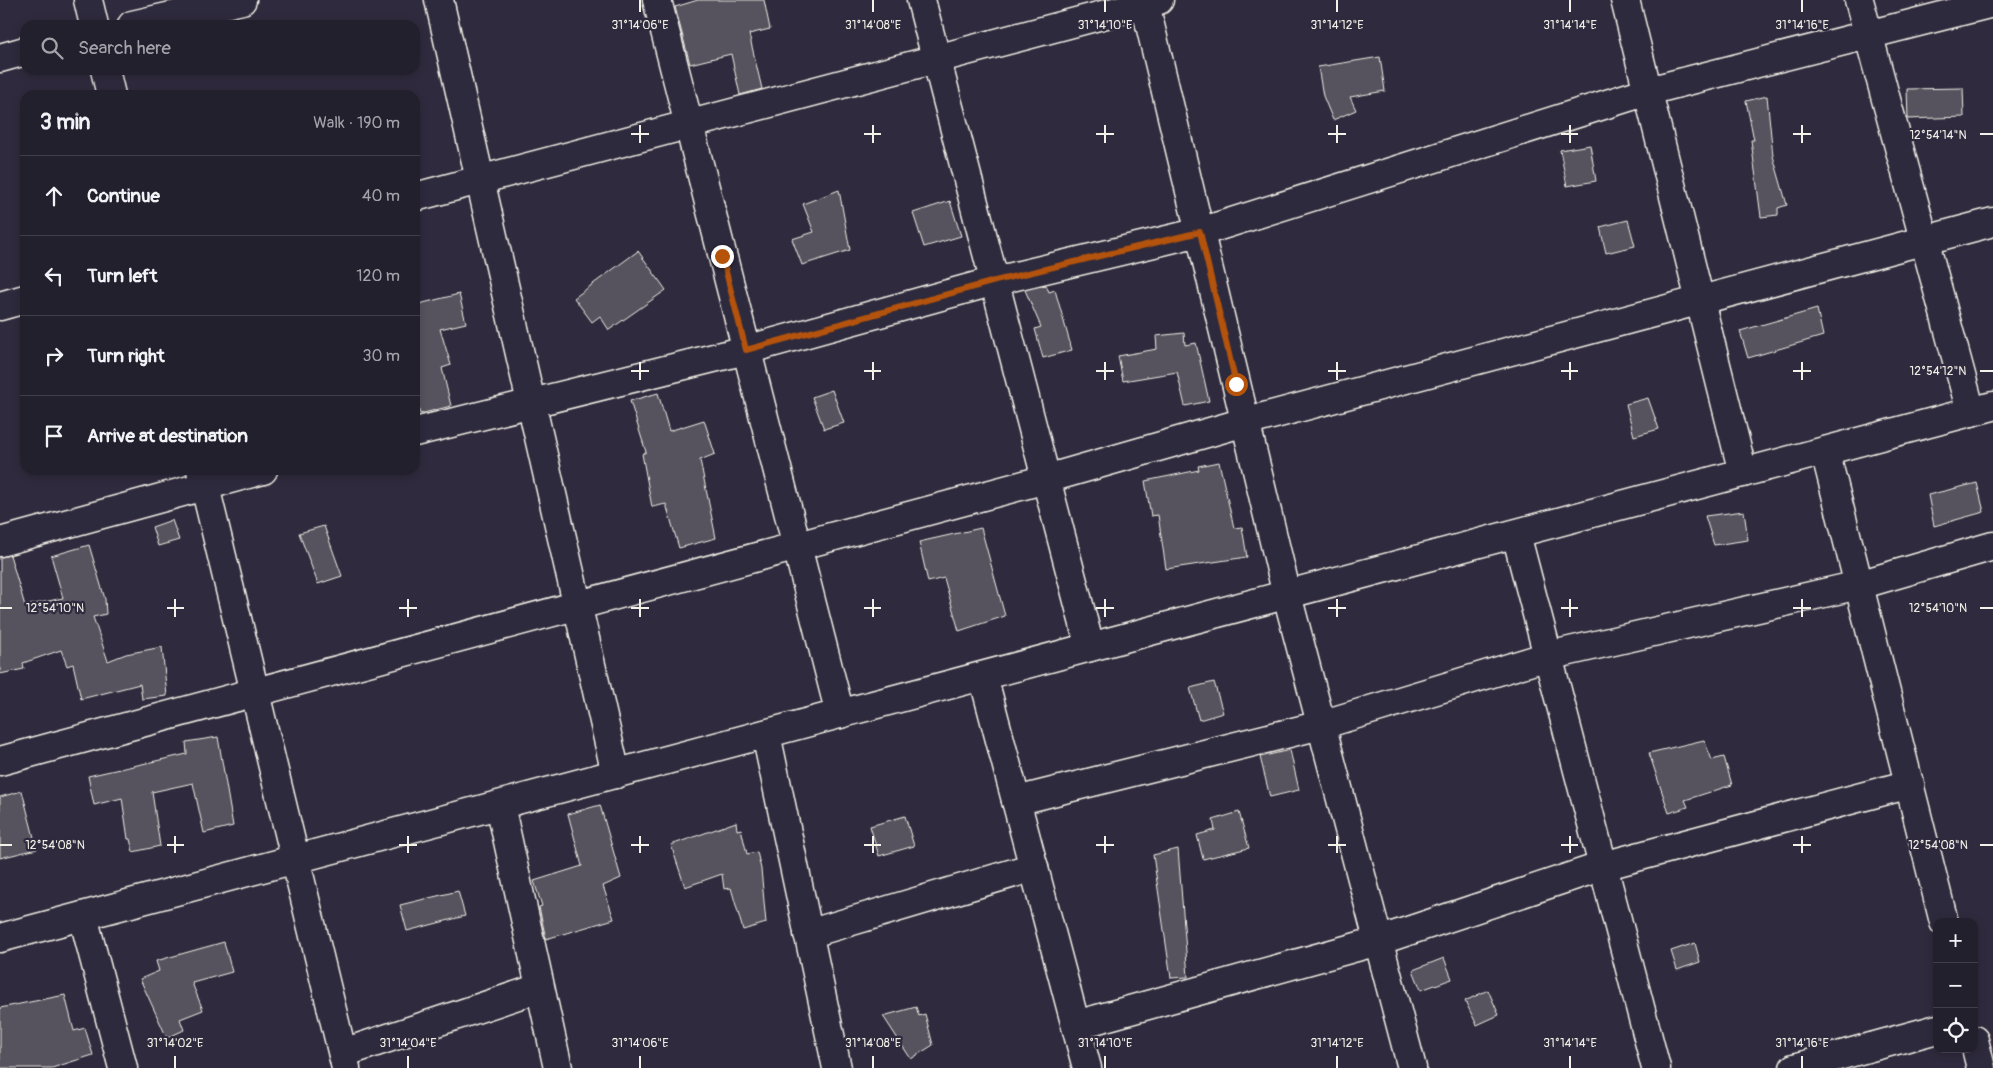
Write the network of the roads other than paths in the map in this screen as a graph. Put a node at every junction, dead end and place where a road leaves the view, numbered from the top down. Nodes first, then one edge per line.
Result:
1 (88, 0) edge
2 (242, 0) edge
3 (439, 0) edge
4 (657, 0) edge
5 (922, 0) edge
6 (1626, 0) edge
7 (1859, 0) edge
8 (1149, 1) edge
9 (1993, 3) edge
10 (93, 20) edge
11 (154, 20) edge
12 (1868, 36) junction
13 (20, 52) edge
14 (0, 58) edge
15 (937, 59) junction
16 (106, 75) edge
17 (110, 90) edge
18 (1648, 91) junction
19 (689, 124) junction
20 (480, 180) junction
21 (420, 196) edge
22 (1993, 222) edge
23 (1200, 232) junction
24 (1924, 239) junction
25 (995, 281) junction
26 (20, 300) edge
27 (1700, 301) junction
28 (0, 306) edge
29 (746, 350) junction
30 (531, 404) junction
31 (1982, 409) edge
32 (1245, 422) junction
33 (420, 431) edge
34 (1825, 451) junction
35 (1743, 473) junction
36 (220, 475) edge
37 (203, 477) edge
38 (1046, 479) junction
39 (1516, 534) junction
40 (0, 542) edge
41 (797, 546) junction
42 (1993, 546) edge
43 (1859, 585) junction
44 (1287, 594) junction
45 (577, 604) junction
46 (1090, 647) junction
47 (1548, 656) junction
48 (983, 676) junction
49 (254, 690) junction
50 (840, 714) junction
51 (1321, 725) junction
52 (766, 734) junction
53 (0, 761) edge
54 (616, 774) junction
55 (1910, 784) junction
56 (1016, 801) junction
57 (500, 805) junction
58 (295, 859) junction
59 (1602, 866) junction
60 (1034, 867) junction
61 (84, 916) junction
62 (1943, 918) edge
63 (808, 934) junction
64 (0, 938) edge
65 (1378, 941) junction
66 (539, 988) junction
67 (1076, 1025) junction
68 (1933, 1030) edge
69 (1977, 1053) edge
70 (345, 1061) edge
71 (122, 1068) edge
72 (558, 1068) edge
73 (837, 1068) edge
74 (1087, 1068) edge
75 (1412, 1068) edge
76 (1656, 1068) edge
77 (1794, 1068) edge
78 (1981, 1068) edge

1 - 10 street
2 - 11 street
3 - 20 street
4 - 19 street
5 - 15 street
6 - 18 street
7 - 12 street
8 - 15 street
8 - 23 street
9 - 12 street
12 - 18 street
12 - 24 street
13 - 14 street
15 - 19 street
15 - 25 street
16 - 17 street
18 - 23 street
18 - 27 street
19 - 20 street
19 - 29 street
20 - 21 street
20 - 30 street
22 - 24 street
23 - 25 street
23 - 32 street
24 - 27 street
24 - 31 street
25 - 29 street
25 - 38 street
26 - 28 street
27 - 32 street
27 - 35 street
29 - 30 street
29 - 41 street
30 - 33 street
30 - 45 street
31 - 34 street
32 - 38 street
32 - 44 street
34 - 35 street
34 - 43 street
35 - 39 street
36 - 37 street
37 - 40 street
37 - 49 street
38 - 41 street
38 - 46 street
39 - 44 street
39 - 47 street
41 - 45 street
41 - 50 street
42 - 43 street
43 - 47 street
43 - 55 street
44 - 46 street
44 - 51 street
45 - 49 street
45 - 54 street
46 - 48 street
47 - 51 street
47 - 59 street
48 - 50 street
48 - 56 street
49 - 53 street
49 - 58 street
50 - 52 street
51 - 56 street
51 - 65 street
52 - 54 street
52 - 63 street
54 - 57 street
55 - 59 street
55 - 62 street
56 - 60 street
57 - 58 street
57 - 66 street
58 - 61 street
58 - 70 street
59 - 65 street
59 - 76 street
60 - 63 street
60 - 67 street
61 - 64 street
61 - 71 street
63 - 73 street
65 - 67 street
65 - 75 street
66 - 70 street
66 - 72 street
67 - 74 street
68 - 77 street
69 - 78 street

